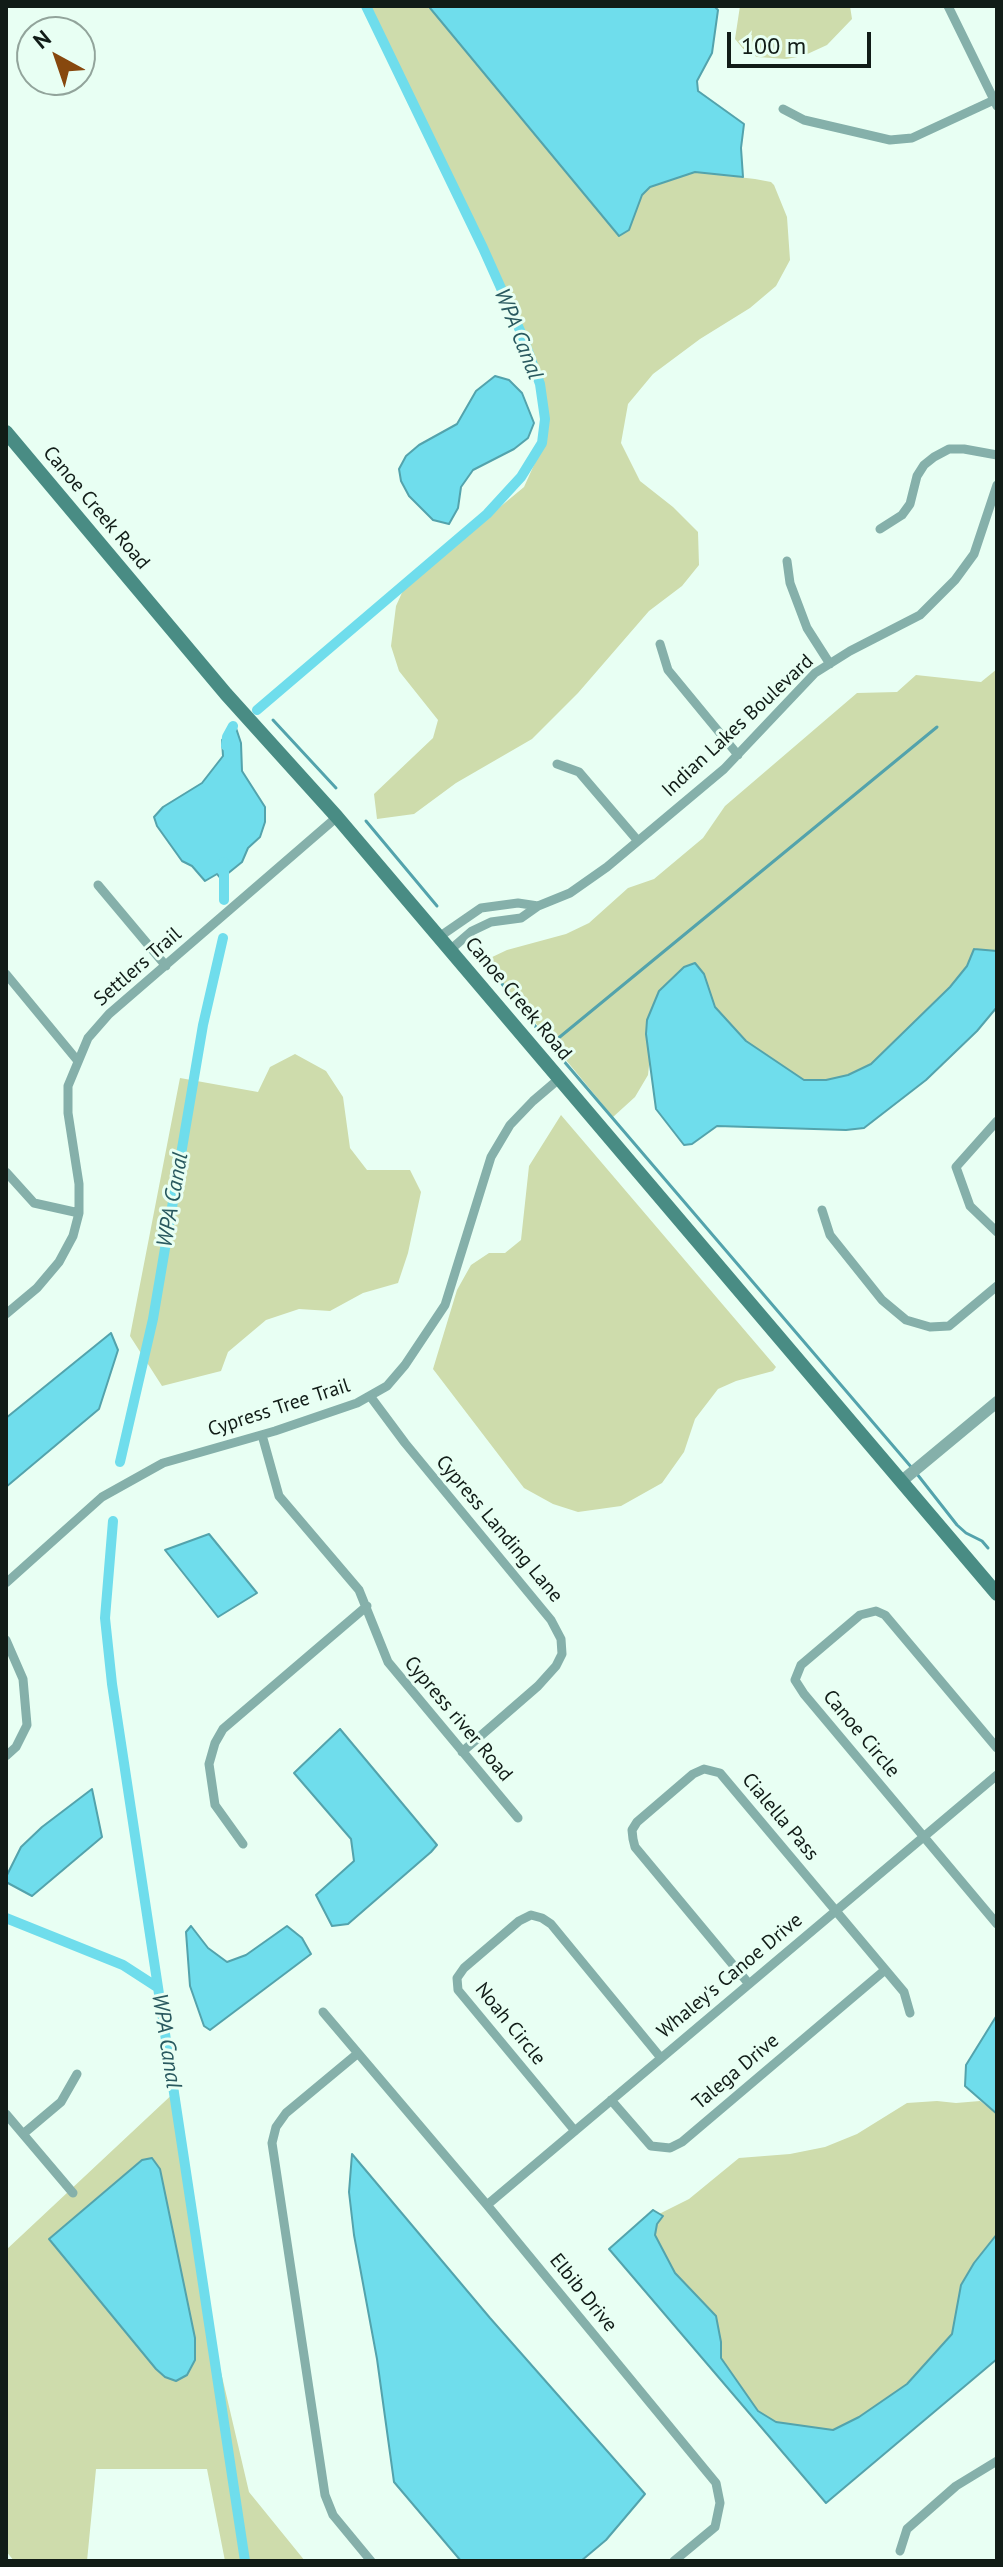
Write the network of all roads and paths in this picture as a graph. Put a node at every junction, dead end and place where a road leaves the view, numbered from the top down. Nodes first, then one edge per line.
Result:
1 (948, 6) edge
2 (996, 103) edge
3 (783, 109) dead end
4 (6, 432) edge
5 (997, 455) edge
6 (997, 485) edge
7 (880, 529) dead end
8 (787, 561) dead end
9 (660, 644) dead end
10 (830, 664) junction
11 (738, 755) junction
12 (557, 764) dead end
13 (337, 817) junction
14 (638, 841) junction
15 (98, 885) dead end
16 (538, 906) junction
17 (439, 937) junction
18 (450, 950) junction
19 (166, 966) junction
20 (6, 974) edge
21 (77, 1060) junction
22 (560, 1078) junction
23 (997, 1121) edge
24 (6, 1172) edge
25 (822, 1210) dead end
26 (79, 1213) junction
27 (997, 1232) edge
28 (997, 1286) edge
29 (6, 1314) edge
30 (370, 1396) junction
31 (997, 1402) edge
32 (262, 1435) junction
33 (903, 1480) junction
34 (6, 1583) edge
35 (997, 1594) edge
36 (367, 1606) junction
37 (6, 1640) edge
38 (997, 1748) edge
39 (462, 1752) junction
40 (6, 1756) edge
41 (997, 1775) edge
42 (518, 1818) dead end
43 (924, 1837) junction
44 (243, 1844) dead end
45 (835, 1911) junction
46 (997, 1924) edge
47 (885, 1970) junction
48 (749, 1984) junction
49 (323, 2012) dead end
50 (910, 2013) dead end
51 (357, 2054) junction
52 (661, 2058) junction
53 (77, 2074) dead end
54 (611, 2100) junction
55 (6, 2114) edge
56 (575, 2131) junction
57 (23, 2134) junction
58 (73, 2193) dead end
59 (487, 2205) junction
60 (997, 2461) edge
61 (900, 2551) dead end
62 (371, 2561) edge
63 (674, 2561) edge

1 - 2 street
2 - 3 street
4 - 13 main road, Canoe Creek Road
5 - 7 street
6 - 10 street, Indian Lakes Boulevard
8 - 10 street
9 - 11 street
10 - 11 street, Indian Lakes Boulevard
11 - 14 street, Indian Lakes Boulevard
12 - 14 street
13 - 17 main road, Canoe Creek Road
13 - 19 street, Settlers Trail
14 - 16 street, Indian Lakes Boulevard
15 - 19 street
16 - 17 street, Indian Lakes Boulevard
16 - 18 street, Indian Lakes Boulevard
17 - 18 main road, Canoe Creek Road
18 - 22 main road, Canoe Creek Road
19 - 21 street, Settlers Trail
20 - 21 street
21 - 26 street, Settlers Trail
22 - 30 street, Cypress Tree Trail
22 - 33 main road, Canoe Creek Road
23 - 27 street
24 - 26 street
25 - 28 street
26 - 29 street, Settlers Trail
30 - 32 street, Cypress Tree Trail
30 - 39 street, Cypress Landing Lane
31 - 33 street
32 - 34 street, Cypress Tree Trail
32 - 36 street, Cypress river Road
33 - 35 main road, Canoe Creek Road
36 - 39 street, Cypress river Road
36 - 44 street
37 - 40 street
38 - 43 street, Canoe Circle
39 - 42 street, Cypress river Road
41 - 43 street, Whaley's Canoe Drive
43 - 45 street, Whaley's Canoe Drive
43 - 46 street, Canoe Circle
45 - 47 street, Cialella Pass
45 - 48 street, Whaley's Canoe Drive
45 - 48 street, Cialella Pass
47 - 50 street, Cialella Pass
47 - 54 street, Talega Drive
48 - 52 street, Whaley's Canoe Drive
49 - 51 street, Elbib Drive
51 - 59 street, Elbib Drive
51 - 62 street
52 - 54 street, Whaley's Canoe Drive
52 - 56 street, Noah Circle
53 - 57 street
54 - 56 street, Whaley's Canoe Drive
55 - 57 street
56 - 59 street, Whaley's Canoe Drive
57 - 58 street
59 - 63 street, Elbib Drive
60 - 61 street

